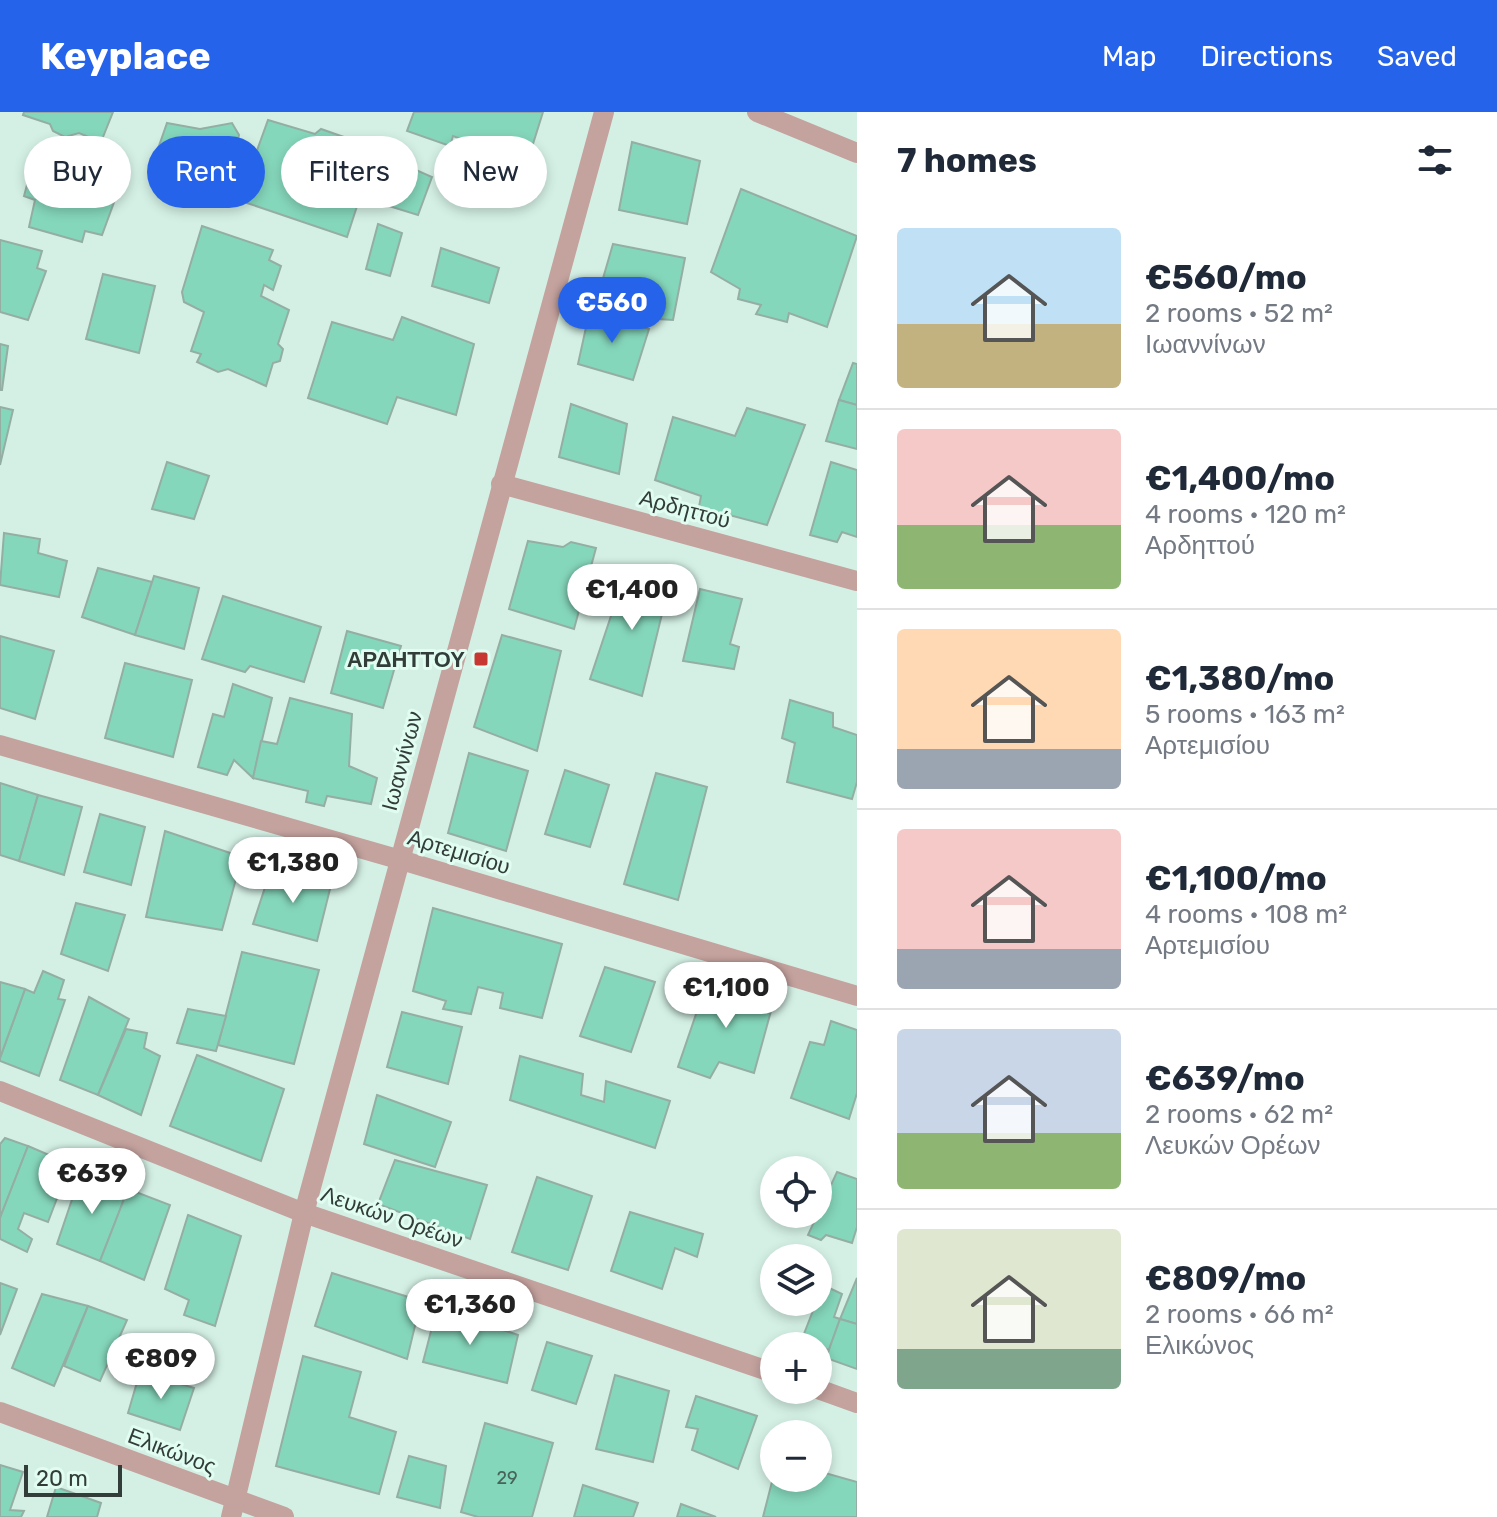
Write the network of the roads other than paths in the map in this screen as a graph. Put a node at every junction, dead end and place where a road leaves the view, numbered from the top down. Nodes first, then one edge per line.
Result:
1 (604, 112) edge
2 (757, 112) edge
3 (857, 153) edge
4 (501, 484) junction
5 (857, 581) edge
6 (0, 745) edge
7 (401, 860) junction
8 (857, 996) edge
9 (0, 1091) edge
10 (304, 1213) junction
11 (760, 1368) edge
12 (832, 1394) edge
13 (857, 1403) edge
14 (0, 1412) edge
15 (233, 1509) edge
16 (284, 1517) edge

1 - 4 street, Ιωαννίνων
2 - 3 street
4 - 5 street, Αρδηττού
4 - 7 street, Ιωαννίνων
6 - 7 street, Αρτεμισίου
7 - 8 street, Αρτεμισίου
7 - 10 street, Ιωαννίνων
9 - 10 street, Λευκών Ορέων
10 - 11 street, Λευκών Ορέων
10 - 15 street, Ιωαννίνων
12 - 13 street
14 - 15 street, Ελικώνος
15 - 16 street, Ελικώνος

